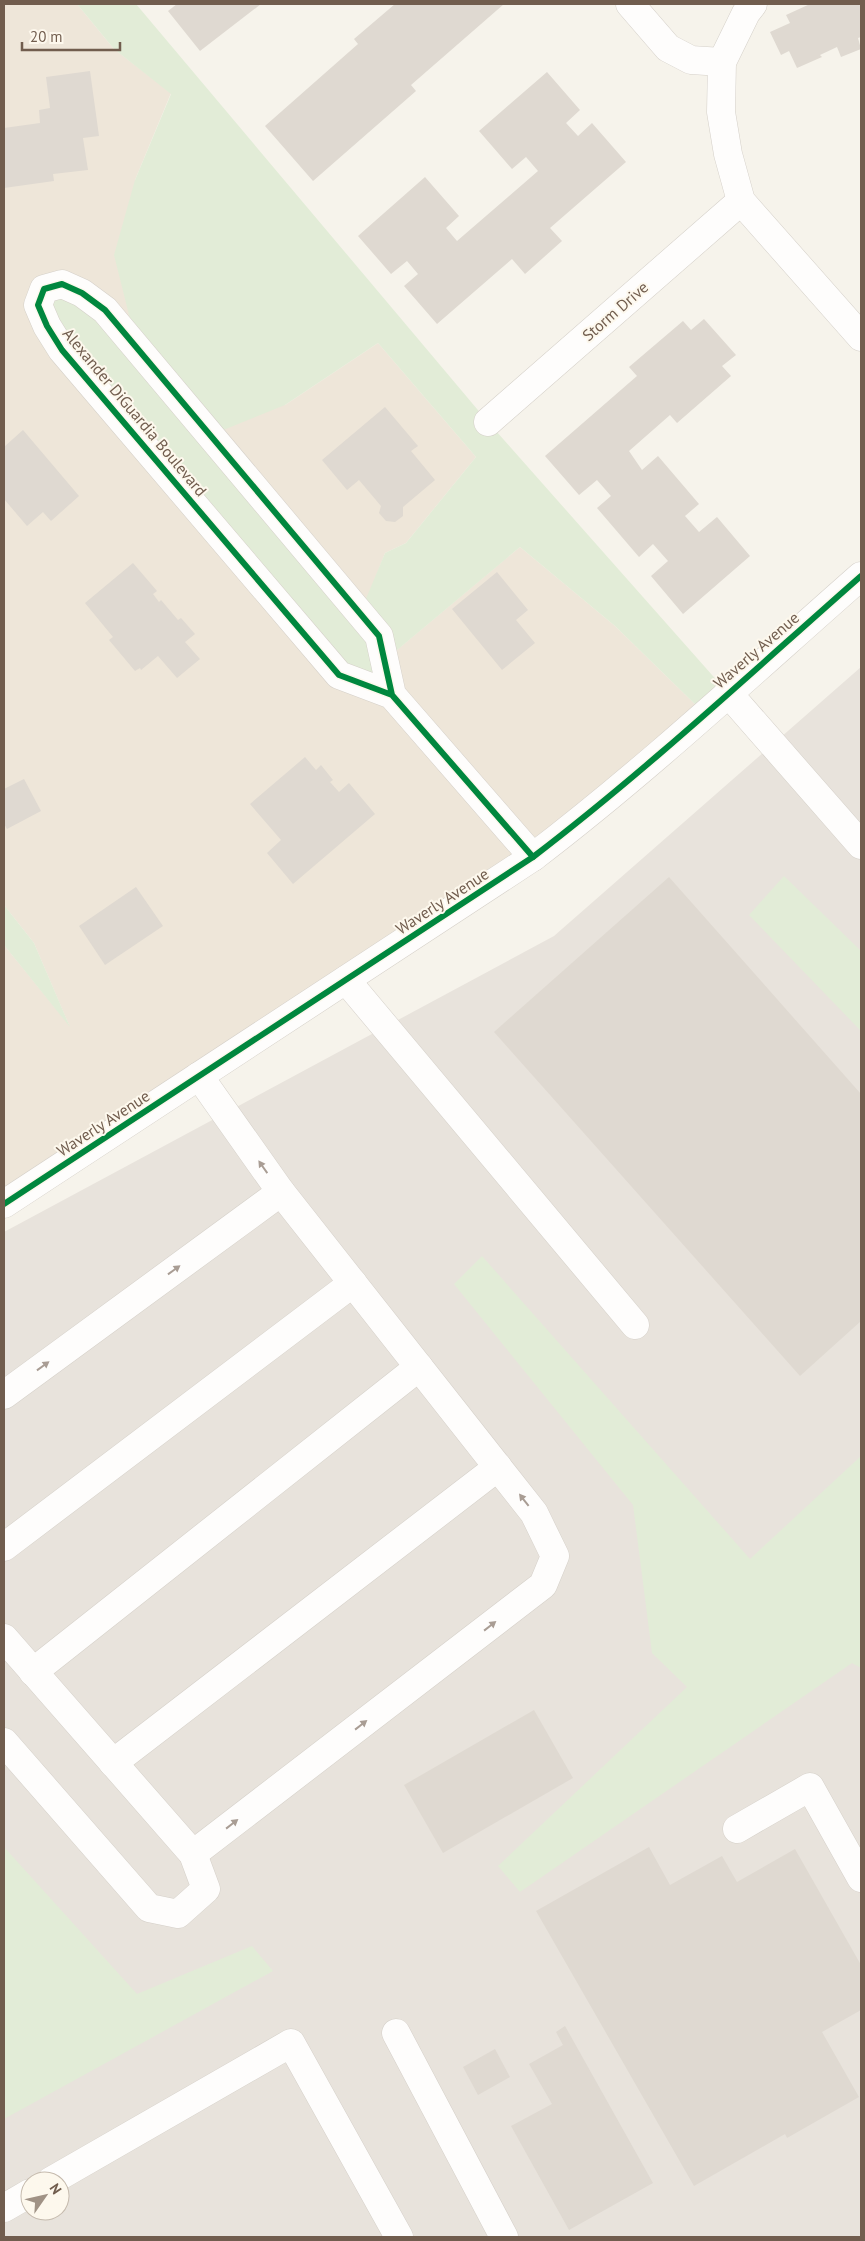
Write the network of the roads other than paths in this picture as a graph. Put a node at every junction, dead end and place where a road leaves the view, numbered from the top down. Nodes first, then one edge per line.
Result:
1 (630, 4) edge
2 (753, 4) edge
3 (722, 62) junction
4 (741, 200) junction
5 (861, 337) edge
6 (488, 422) dead end
7 (861, 576) edge
8 (728, 693) junction
9 (392, 696) junction
10 (861, 845) edge
11 (533, 857) junction
12 (346, 980) junction
13 (199, 1076) junction
14 (281, 1192) junction
15 (4, 1204) edge
16 (353, 1283) junction
17 (635, 1326) dead end
18 (419, 1367) junction
19 (4, 1395) edge
20 (498, 1467) junction
21 (4, 1547) edge
22 (4, 1638) edge
23 (34, 1672) junction
24 (4, 1742) edge
25 (113, 1763) junction
26 (737, 1829) dead end
27 (193, 1854) junction
28 (861, 1878) edge
29 (396, 2033) dead end
30 (68, 2171) edge
31 (20, 2199) edge
32 (4, 2208) edge
33 (399, 2237) edge
34 (504, 2237) edge

1 - 3 street
2 - 3 street
3 - 4 street
4 - 5 street
4 - 6 street, Storm Drive
7 - 8 street, Waverly Avenue
8 - 10 street
8 - 11 street, Waverly Avenue
9 - 9 street, Alexander DiGuardia Boulevard
9 - 11 street, Alexander DiGuardia Boulevard
11 - 12 street, Waverly Avenue
12 - 13 street, Waverly Avenue
12 - 17 street
14 -> 13 street
13 - 15 street, Waverly Avenue
14 - 16 street
19 -> 14 street
16 - 18 street
16 - 21 street
18 - 20 street
18 - 23 street
20 - 25 street
27 -> 20 street
22 - 23 street
23 - 25 street
24 - 27 street
25 - 27 street
26 - 28 street
29 - 34 street
30 - 33 street
31 - 32 street

